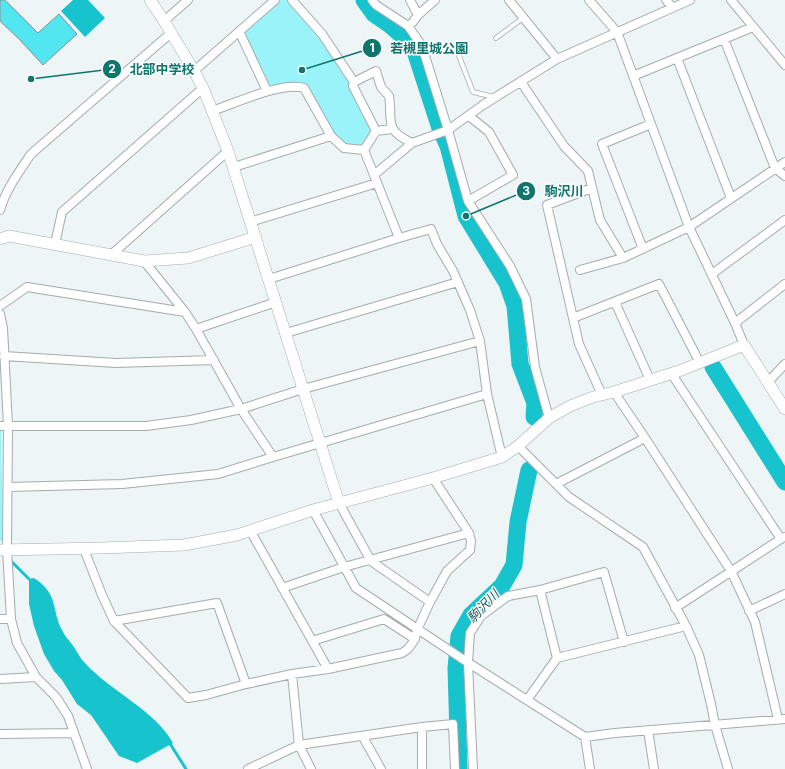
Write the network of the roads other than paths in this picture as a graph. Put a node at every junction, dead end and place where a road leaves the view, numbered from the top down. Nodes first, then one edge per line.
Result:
1 (150, 0) edge
2 (188, 0) edge
3 (275, 0) edge
4 (292, 0) edge
5 (372, 0) edge
6 (410, 0) edge
7 (435, 0) edge
8 (509, 0) edge
9 (589, 0) edge
10 (666, 0) edge
11 (690, 0) edge
12 (731, 0) edge
13 (672, 7) junction
14 (418, 15) junction
15 (523, 18) junction
16 (164, 21) junction
17 (408, 26) junction
18 (753, 27) junction
19 (238, 31) junction
20 (617, 32) junction
21 (171, 33) junction
22 (496, 38) dead end
23 (724, 39) junction
24 (459, 56) dead end
25 (677, 58) junction
26 (557, 59) junction
27 (785, 65) edge
28 (194, 71) junction
29 (633, 76) junction
30 (354, 82) junction
31 (520, 82) junction
32 (203, 88) junction
33 (267, 91) junction
34 (496, 98) junction
35 (212, 111) junction
36 (469, 116) junction
37 (651, 124) junction
38 (376, 130) junction
39 (392, 130) junction
40 (448, 130) junction
41 (331, 136) junction
42 (412, 143) junction
43 (364, 150) junction
44 (228, 151) junction
45 (785, 162) edge
46 (234, 167) junction
47 (775, 168) junction
48 (374, 175) junction
49 (785, 176) edge
50 (377, 183) junction
51 (592, 188) junction
52 (731, 198) junction
53 (468, 201) junction
54 (0, 210) edge
55 (785, 220) edge
56 (250, 222) junction
57 (689, 227) junction
58 (256, 238) junction
59 (399, 238) junction
60 (0, 239) edge
61 (55, 244) junction
62 (643, 248) junction
63 (111, 255) junction
64 (623, 258) junction
65 (144, 261) junction
66 (580, 270) dead end
67 (712, 274) junction
68 (269, 279) junction
69 (458, 282) junction
70 (785, 284) edge
71 (276, 302) junction
72 (615, 302) junction
73 (0, 306) edge
74 (185, 312) junction
75 (0, 318) edge
76 (573, 318) junction
77 (735, 323) junction
78 (196, 329) junction
79 (286, 334) junction
80 (480, 341) junction
81 (744, 345) junction
82 (4, 356) junction
83 (214, 360) junction
84 (700, 363) junction
85 (785, 364) edge
86 (671, 374) junction
87 (650, 380) junction
88 (768, 382) junction
89 (303, 389) junction
90 (614, 392) junction
91 (487, 394) junction
92 (602, 395) junction
93 (241, 409) junction
94 (785, 409) edge
95 (549, 418) junction
96 (4, 426) edge
97 (645, 438) junction
98 (320, 444) junction
99 (518, 446) junction
100 (273, 457) junction
101 (502, 457) junction
102 (432, 478) junction
103 (556, 484) junction
104 (8, 487) junction
105 (338, 503) junction
106 (313, 510) junction
107 (250, 530) junction
108 (469, 533) junction
109 (783, 538) edge
110 (84, 549) junction
111 (3, 550) edge
112 (371, 561) junction
113 (344, 568) junction
114 (731, 571) junction
115 (282, 588) junction
116 (540, 590) junction
117 (785, 594) edge
118 (430, 602) junction
119 (675, 608) junction
120 (749, 610) junction
121 (0, 619) edge
122 (11, 619) junction
123 (114, 621) junction
124 (686, 626) junction
125 (417, 630) junction
126 (415, 639) junction
127 (312, 641) junction
128 (624, 642) junction
129 (557, 658) junction
130 (466, 661) junction
131 (328, 669) junction
132 (292, 674) junction
133 (36, 677) junction
134 (0, 678) edge
135 (246, 684) junction
136 (527, 700) junction
137 (781, 719) edge
138 (715, 725) junction
139 (422, 727) junction
140 (648, 730) junction
141 (73, 733) junction
142 (0, 734) edge
143 (363, 737) junction
144 (585, 737) junction
145 (299, 745) junction
146 (87, 769) edge
147 (248, 769) edge
148 (311, 769) edge
149 (381, 769) edge
150 (422, 769) edge
151 (455, 769) edge
152 (473, 769) edge
153 (590, 769) edge
154 (654, 769) edge
155 (728, 769) edge

1 - 16 street
2 - 16 street
3 - 19 street
4 - 30 street
5 - 17 street
6 - 14 street
7 - 14 street
8 - 15 street
9 - 20 street
10 - 13 street
11 - 13 street
12 - 18 street
13 - 20 street
14 - 17 street
15 - 22 lane
15 - 26 street
16 - 21 street
17 - 40 street
18 - 23 street
18 - 27 street
19 - 28 street
19 - 33 street
20 - 26 street
20 - 29 street
21 - 28 street
21 - 54 street
23 - 25 street
23 - 47 street
24 - 34 lane
25 - 29 street
25 - 52 street
26 - 31 street
28 - 32 street
29 - 37 street
30 - 38 street
30 - 39 street
31 - 34 street
31 - 51 street
32 - 35 street
32 - 61 street
33 - 35 street
33 - 41 street
34 - 36 street
35 - 44 street
36 - 40 street
36 - 53 street
37 - 57 street
37 - 62 street
38 - 39 street
38 - 43 street
39 - 42 street
40 - 42 street
40 - 53 street
41 - 43 street
41 - 46 street
42 - 48 street
43 - 48 street
44 - 46 street
44 - 63 street
45 - 47 street
46 - 56 street
47 - 49 street
47 - 52 street
48 - 50 street
50 - 56 street
50 - 59 street
51 - 64 street
51 - 76 street
52 - 57 street
53 - 95 street
55 - 67 street
56 - 58 street
57 - 62 street
57 - 67 street
58 - 65 street
58 - 68 street
59 - 68 street
59 - 69 street
60 - 61 street
61 - 63 street
62 - 64 street
63 - 65 street
64 - 66 street
65 - 74 street
67 - 77 street
68 - 71 street
69 - 79 street
69 - 80 street
70 - 77 street
71 - 78 street
71 - 79 street
72 - 76 street
72 - 84 street
72 - 87 street
73 - 74 street
74 - 78 street
75 - 82 street
76 - 92 street
77 - 81 street
78 - 83 street
79 - 89 street
80 - 89 street
80 - 91 street
81 - 84 street
81 - 88 street
82 - 83 street
82 - 96 street
83 - 93 street
84 - 86 street
85 - 88 street
86 - 87 street
86 - 109 street
87 - 90 street
88 - 94 street
89 - 93 street
89 - 98 street
90 - 92 street
90 - 97 street
91 - 98 street
91 - 101 street
92 - 95 street
93 - 96 street
93 - 100 street
95 - 99 street
96 - 104 street
97 - 103 street
97 - 114 street
98 - 100 street
98 - 105 street
99 - 101 street
99 - 103 street
100 - 104 street
101 - 102 street
102 - 105 street
102 - 108 street
103 - 119 street
104 - 111 street
105 - 106 street
105 - 112 street
106 - 107 street
106 - 113 street
107 - 110 street
107 - 115 street
108 - 112 street
108 - 118 street
109 - 114 street
110 - 111 street
110 - 123 street
111 - 122 street
112 - 113 street
112 - 118 street
113 - 115 street
113 - 125 street
114 - 119 street
114 - 120 street
115 - 127 street
116 - 128 street
116 - 129 street
116 - 130 street
117 - 120 street
118 - 125 street
119 - 124 street
120 - 137 street
121 - 122 street
122 - 133 street
123 - 135 street
123 - 135 street
124 - 128 street
124 - 138 street
125 - 126 street
125 - 130 street
126 - 127 street
126 - 131 street
127 - 131 street
128 - 129 street
129 - 136 street
130 - 136 street
130 - 152 street
131 - 132 street
132 - 135 street
132 - 145 street
133 - 134 street
133 - 141 street
136 - 144 street
137 - 138 street
138 - 140 street
138 - 155 street
139 - 143 street
139 - 150 street
139 - 151 street
140 - 144 street
140 - 154 street
141 - 142 street
141 - 146 street
143 - 145 street
143 - 149 street
144 - 153 street
145 - 147 street
145 - 148 street

